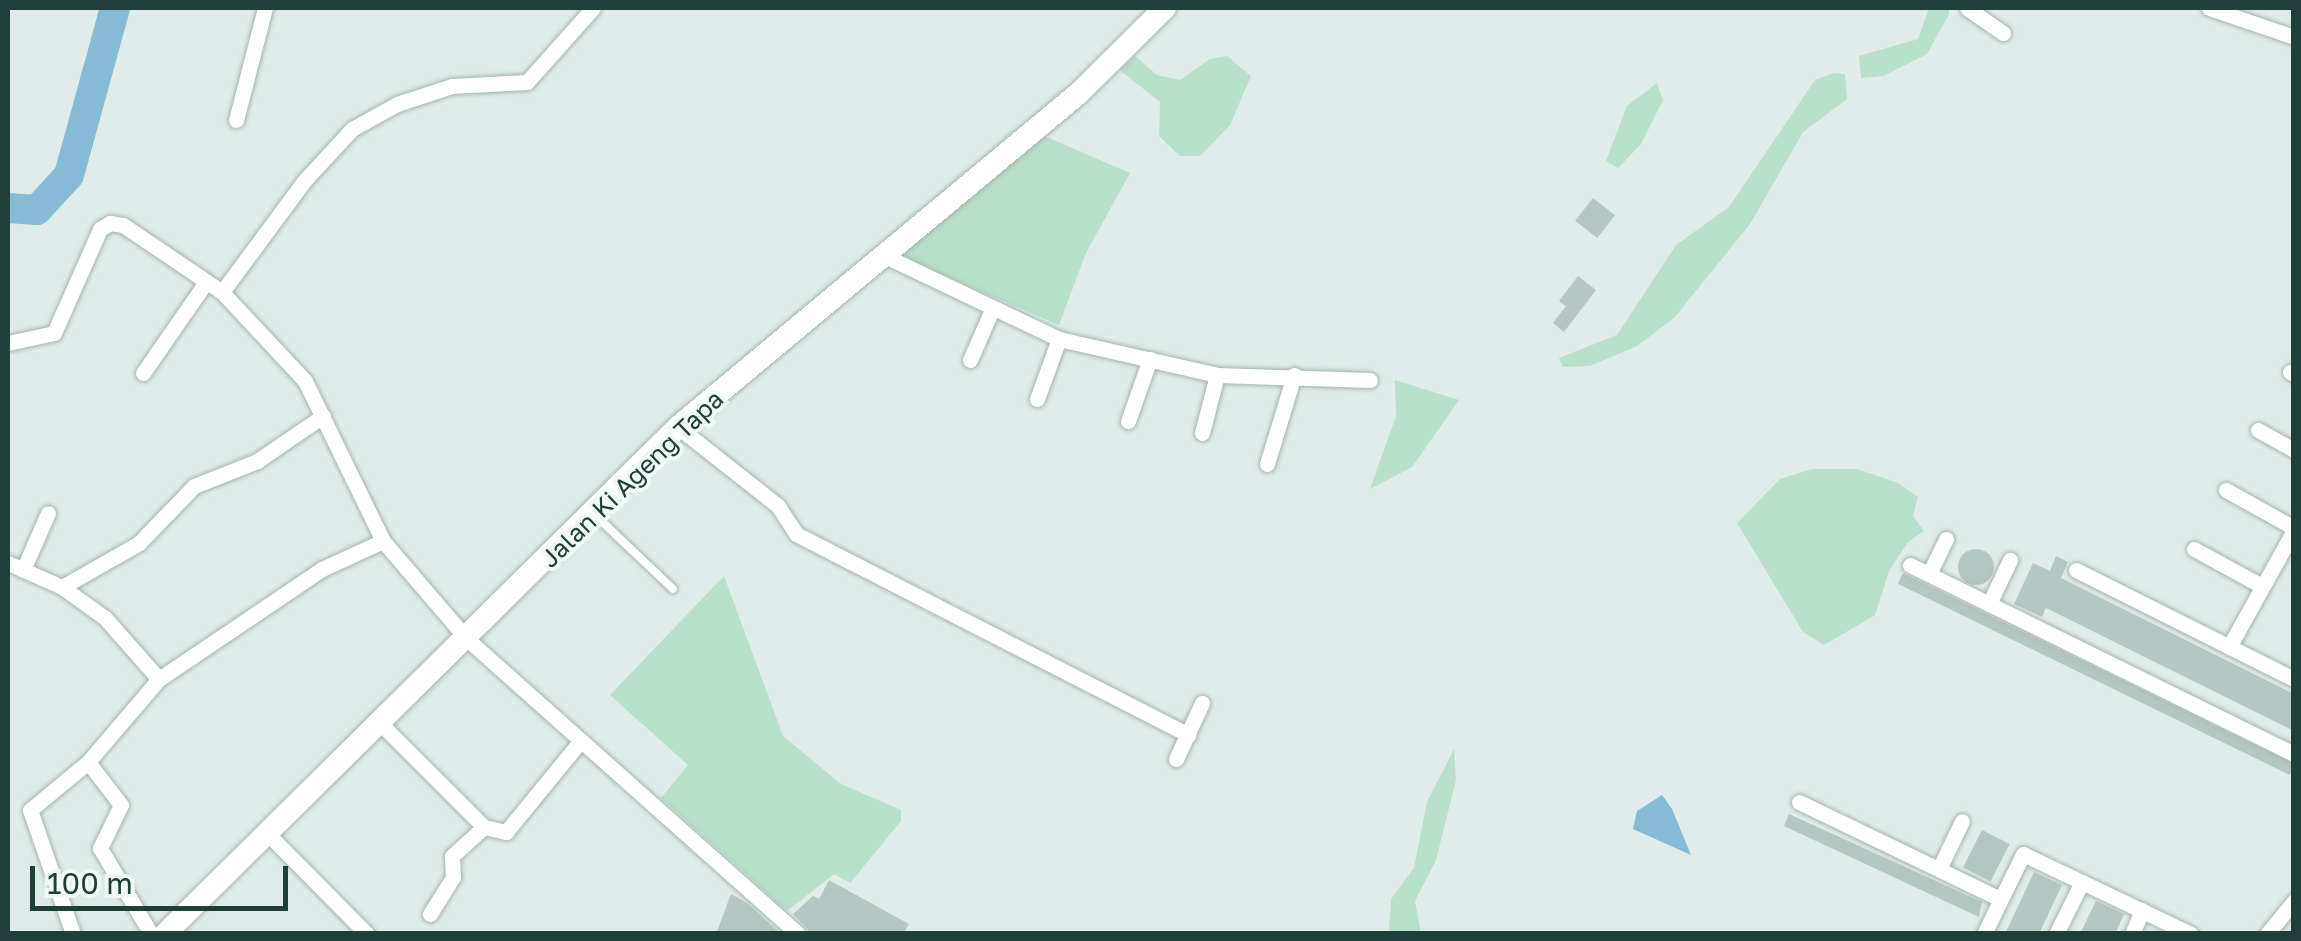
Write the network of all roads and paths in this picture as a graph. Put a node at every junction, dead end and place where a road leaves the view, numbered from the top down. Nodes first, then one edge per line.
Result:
1 (264, 8) edge
2 (593, 8) edge
3 (1165, 8) edge
4 (1967, 8) edge
5 (2209, 8) edge
6 (2004, 32) dead end
7 (2294, 36) edge
8 (236, 120) dead end
9 (885, 256) junction
10 (206, 282) junction
11 (222, 292) junction
12 (991, 312) junction
13 (1059, 339) junction
14 (8, 343) edge
15 (970, 360) dead end
16 (1150, 360) junction
17 (144, 373) dead end
18 (1294, 374) junction
19 (1217, 375) junction
20 (1370, 380) dead end
21 (1037, 398) dead end
22 (324, 416) junction
23 (1128, 422) dead end
24 (678, 427) junction
25 (2258, 430) dead end
26 (1202, 433) dead end
27 (2294, 450) edge
28 (1267, 464) dead end
29 (2226, 490) dead end
30 (48, 512) dead end
31 (596, 516) junction
32 (2294, 529) edge
33 (382, 540) junction
34 (1946, 540) dead end
35 (2194, 549) dead end
36 (2010, 560) dead end
37 (1910, 565) dead end
38 (15, 567) edge
39 (2076, 570) dead end
40 (1928, 574) junction
41 (2262, 586) junction
42 (62, 587) junction
43 (673, 590) dead end
44 (1989, 604) junction
45 (466, 639) junction
46 (2230, 646) junction
47 (2294, 679) edge
48 (159, 680) junction
49 (1202, 703) dead end
50 (379, 722) junction
51 (1188, 736) junction
52 (578, 744) junction
53 (2294, 754) edge
54 (1176, 759) dead end
55 (88, 762) junction
56 (1799, 802) dead end
57 (1962, 822) dead end
58 (484, 827) junction
59 (266, 832) junction
60 (1939, 870) junction
61 (2082, 882) junction
62 (2000, 899) junction
63 (2294, 902) edge
64 (2142, 910) junction
65 (430, 914) dead end
66 (72, 934) edge
67 (151, 934) edge
68 (165, 934) edge
69 (367, 934) edge
70 (798, 934) edge
71 (1984, 934) edge
72 (2056, 934) edge
73 (2132, 934) edge
74 (2191, 934) edge
75 (2266, 934) edge

1 - 8 street
2 - 11 street
3 - 9 street, Jalan Ki Ageng Tapa
4 - 6 street
5 - 7 street
9 - 12 street
9 - 24 street, Jalan Ki Ageng Tapa
10 - 11 street
10 - 14 street
10 - 17 street
11 - 22 street
12 - 13 street
12 - 15 street
13 - 16 street
13 - 21 street
16 - 19 street
16 - 23 street
18 - 19 street
18 - 20 street
18 - 28 street
19 - 26 street
22 - 33 street
22 - 42 street
24 - 31 street, Jalan Ki Ageng Tapa
24 - 51 street
25 - 27 street
29 - 32 street
30 - 38 street
31 - 43 lane
31 - 45 street, Jalan Ki Ageng Tapa
32 - 41 street
33 - 45 street
33 - 48 street
34 - 40 street
35 - 41 street
36 - 44 street
37 - 40 street
38 - 42 street
39 - 46 street
40 - 44 street
41 - 46 street
42 - 48 street
44 - 53 street
45 - 50 street, Jalan Ki Ageng Tapa
45 - 52 street
46 - 47 street
48 - 55 street
49 - 51 street
50 - 58 street
50 - 59 street, Jalan Ki Ageng Tapa
51 - 54 street
52 - 58 street
52 - 70 street
55 - 66 street
55 - 67 street
56 - 60 street
57 - 60 street
58 - 65 street
59 - 68 street, Jalan Ki Ageng Tapa
59 - 69 street
60 - 62 street
61 - 62 street
61 - 64 street
61 - 72 street
62 - 71 street
63 - 75 street
64 - 73 street
64 - 74 street

